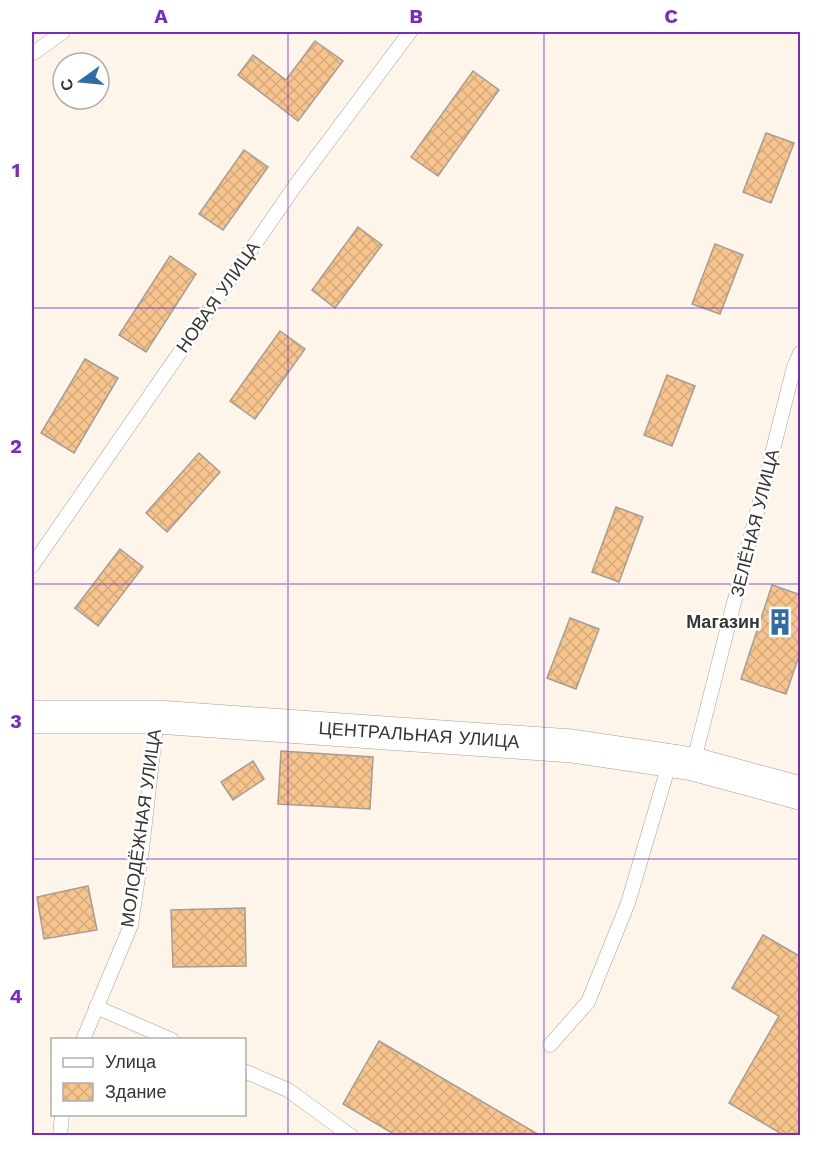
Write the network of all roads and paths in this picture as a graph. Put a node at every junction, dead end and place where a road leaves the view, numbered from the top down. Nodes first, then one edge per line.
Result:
1 (63, 32) edge
2 (410, 32) edge
3 (32, 54) edge
4 (801, 353) edge
5 (32, 566) edge
6 (32, 717) edge
7 (157, 717) junction
8 (681, 762) junction
9 (801, 794) edge
10 (96, 1007) junction
11 (85, 1038) edge
12 (167, 1038) edge
13 (550, 1045) dead end
14 (246, 1072) edge
15 (62, 1116) edge
16 (60, 1136) edge
17 (351, 1136) edge

1 - 3 lane
2 - 5 lane, НОВАЯ УЛИЦА
4 - 8 lane, ЗЕЛЁНАЯ УЛИЦА
6 - 7 street, ЦЕНТРАЛЬНАЯ УЛИЦА
7 - 8 street, ЦЕНТРАЛЬНАЯ УЛИЦА
7 - 10 lane, МОЛОДЁЖНАЯ УЛИЦА
8 - 9 street, ЦЕНТРАЛЬНАЯ УЛИЦА
8 - 13 lane, ЗЕЛЁНАЯ УЛИЦА
10 - 11 lane, МОЛОДЁЖНАЯ УЛИЦА
10 - 12 lane
14 - 17 lane
15 - 16 lane

